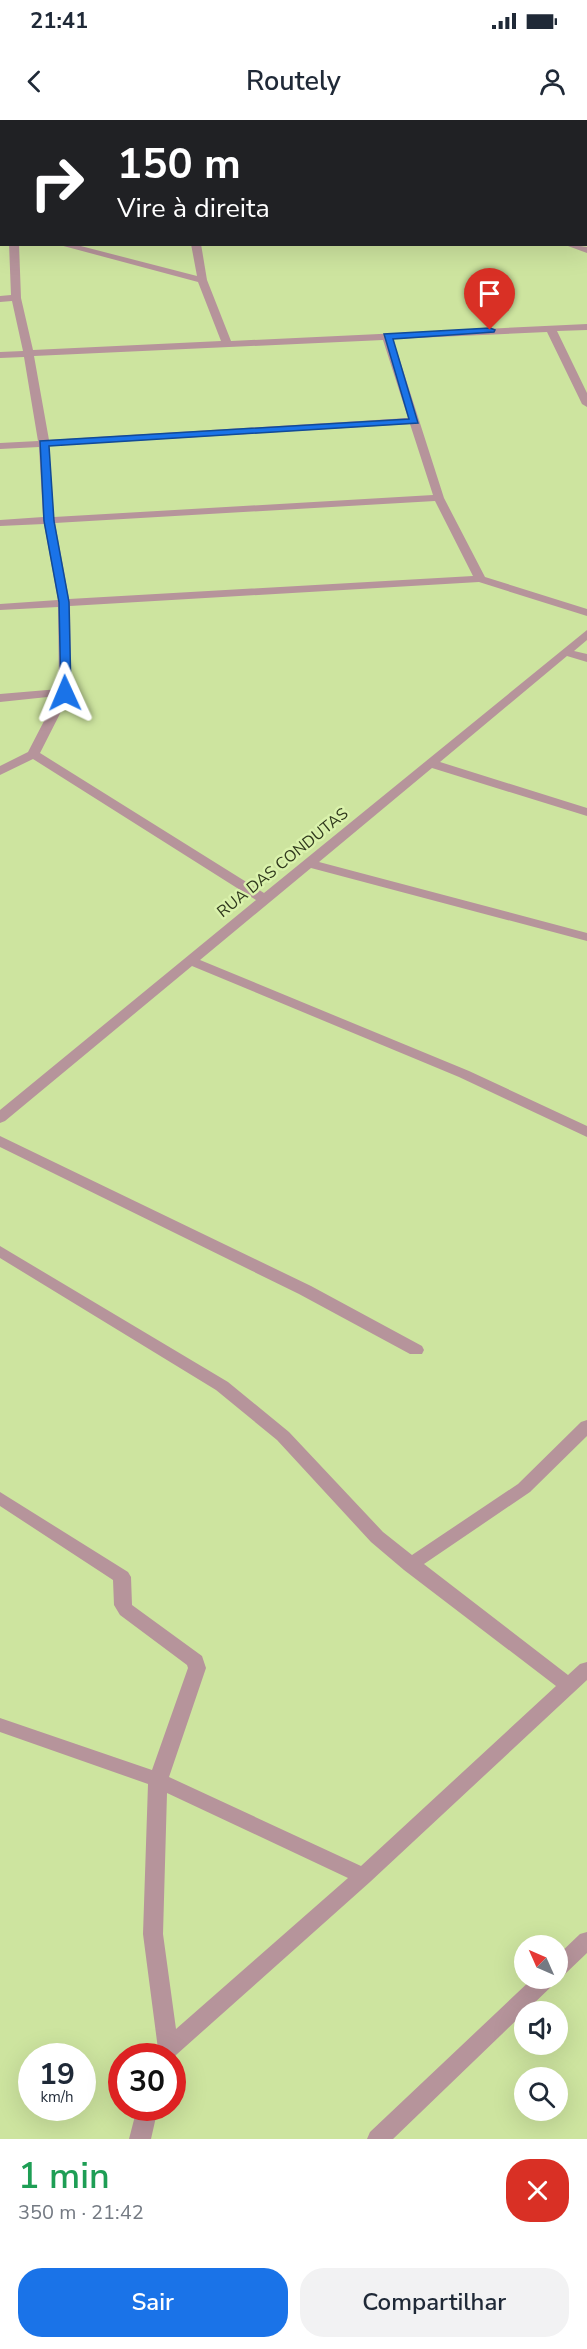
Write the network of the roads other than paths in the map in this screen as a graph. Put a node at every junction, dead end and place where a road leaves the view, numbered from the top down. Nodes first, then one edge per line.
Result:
1 (14, 246) edge
2 (68, 246) edge
3 (196, 246) edge
4 (202, 280) junction
5 (16, 298) junction
6 (0, 299) edge
7 (587, 327) edge
8 (550, 328) junction
9 (387, 336) junction
10 (226, 344) junction
11 (29, 354) junction
12 (0, 355) edge
13 (587, 404) edge
14 (414, 421) junction
15 (44, 443) junction
16 (0, 446) edge
17 (439, 498) junction
18 (49, 521) junction
19 (0, 524) edge
20 (480, 579) junction
21 (64, 602) junction
22 (0, 607) edge
23 (587, 613) edge
24 (587, 634) edge
25 (565, 651) junction
26 (587, 658) edge
27 (65, 693) junction
28 (0, 698) edge
29 (33, 754) junction
30 (430, 763) junction
31 (0, 771) edge
32 (587, 812) edge
33 (308, 863) junction
34 (264, 899) junction
35 (587, 937) edge
36 (189, 960) junction
37 (0, 1118) edge
38 (587, 1132) edge
39 (0, 1141) edge
40 (0, 1251) edge
41 (416, 1350) dead end
42 (587, 1426) edge
43 (0, 1498) edge
44 (410, 1564) junction
45 (587, 1669) edge
46 (569, 1686) junction
47 (0, 1725) edge
48 (158, 1780) junction
49 (363, 1876) junction
50 (587, 1940) edge
51 (568, 1958) edge
52 (535, 1989) edge
53 (165, 2043) edge
54 (177, 2043) edge
55 (144, 2121) edge
56 (140, 2139) edge
57 (378, 2139) edge

1 - 5 street
2 - 4 street
3 - 4 street
4 - 10 street
5 - 6 street
5 - 11 street
7 - 8 street
8 - 9 street
8 - 13 street
9 - 10 street
9 - 14 street
10 - 11 street
11 - 12 street
11 - 15 street
14 - 15 street
14 - 17 street
15 - 16 street
15 - 18 street
17 - 18 street
17 - 20 street
18 - 19 street
18 - 21 street
20 - 21 street
20 - 23 street
21 - 22 street
21 - 27 street
24 - 25 street, RUA DAS CONDUTAS
25 - 26 street
25 - 30 street, RUA DAS CONDUTAS
27 - 28 street
27 - 29 street
29 - 31 street
29 - 34 street
30 - 32 street
30 - 33 street, RUA DAS CONDUTAS
33 - 34 street, RUA DAS CONDUTAS
33 - 35 street
34 - 36 street, RUA DAS CONDUTAS
36 - 37 street, RUA DAS CONDUTAS
36 - 38 street
39 - 41 street
40 - 44 street
42 - 44 street
43 - 48 street
44 - 46 street
45 - 46 street
46 - 49 street
47 - 48 street
48 - 49 street
48 - 53 street
49 - 54 street
50 - 51 street
52 - 57 street
55 - 56 street

